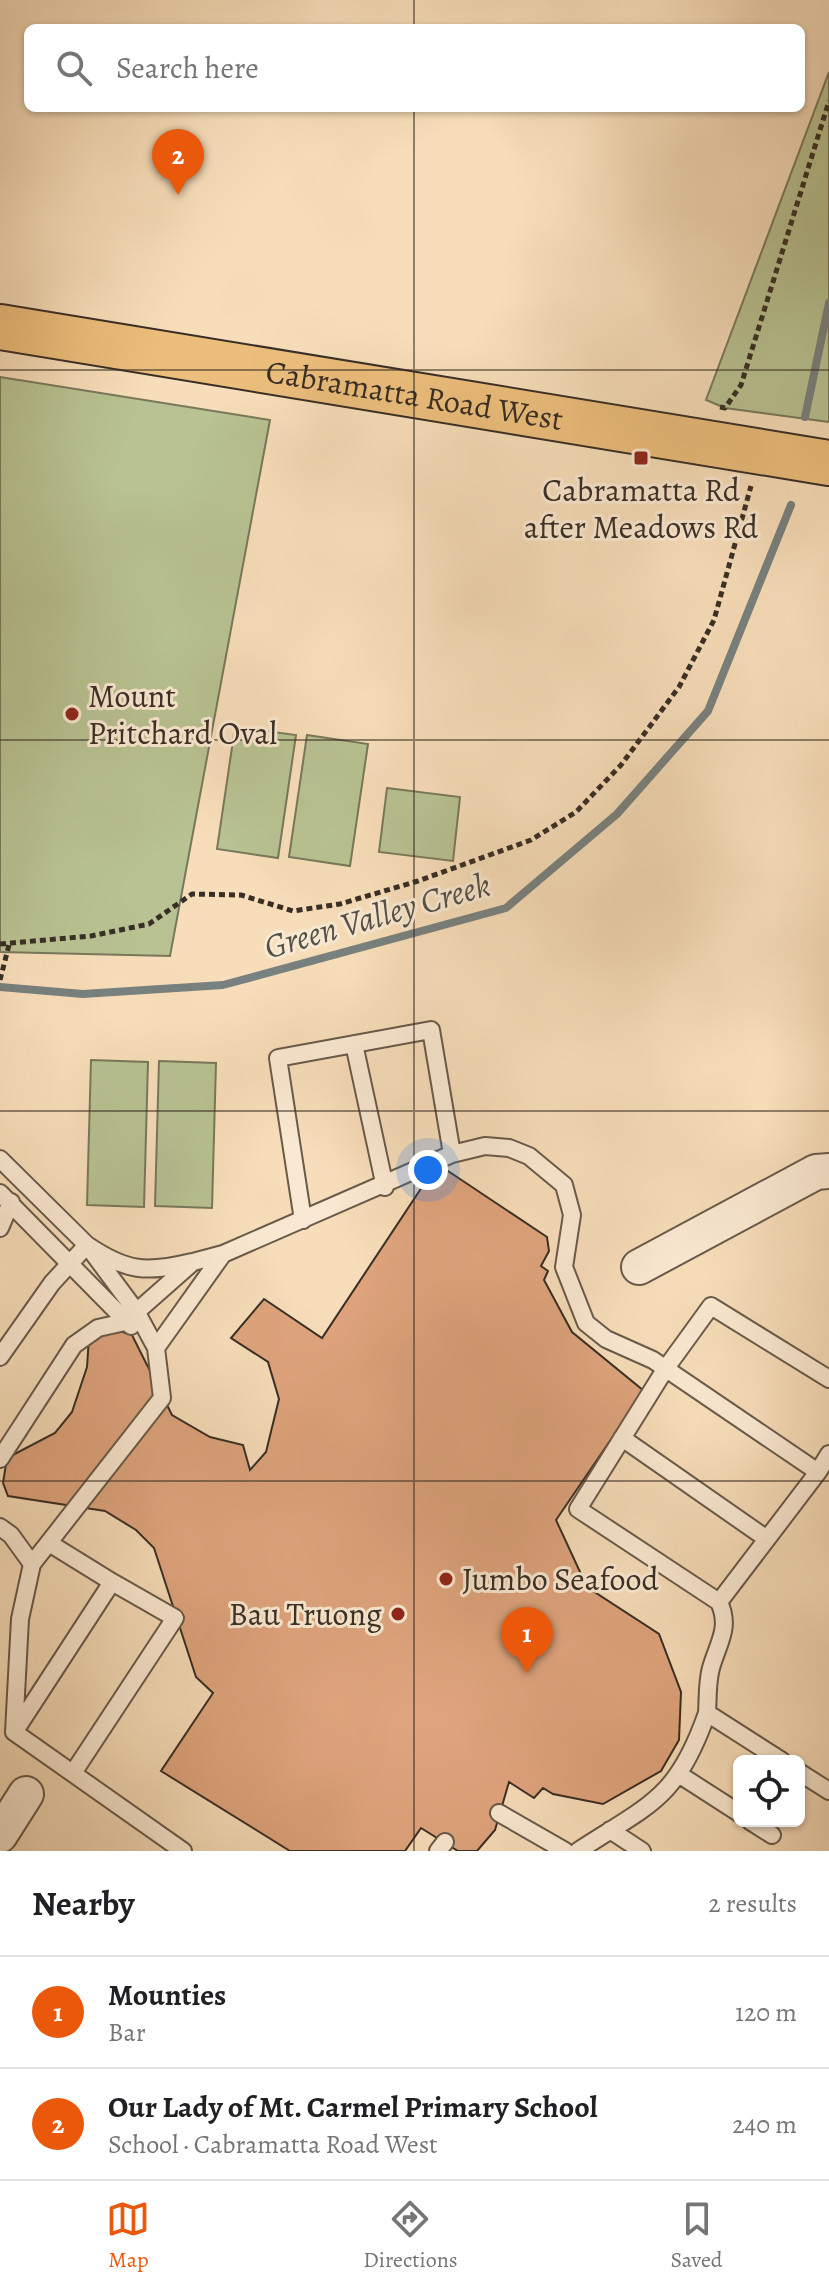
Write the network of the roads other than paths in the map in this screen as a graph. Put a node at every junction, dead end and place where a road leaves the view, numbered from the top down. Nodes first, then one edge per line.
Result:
1 (0, 327) edge
2 (829, 463) edge
3 (354, 1044) junction
4 (452, 1154) junction
5 (0, 1159) edge
6 (829, 1171) edge
7 (385, 1187) junction
8 (6, 1198) edge
9 (303, 1220) junction
10 (0, 1228) edge
11 (87, 1245) junction
12 (223, 1254) junction
13 (193, 1262) junction
14 (67, 1263) junction
15 (639, 1267) dead end
16 (130, 1316) junction
17 (156, 1348) junction
18 (0, 1357) edge
19 (666, 1368) junction
20 (829, 1379) edge
21 (622, 1438) junction
22 (829, 1454) edge
23 (0, 1459) edge
24 (818, 1472) junction
25 (0, 1527) edge
26 (767, 1539) junction
27 (49, 1543) junction
28 (32, 1564) junction
29 (112, 1582) junction
30 (719, 1602) junction
31 (707, 1713) junction
32 (14, 1732) junction
33 (773, 1755) edge
34 (73, 1773) junction
35 (680, 1775) junction
36 (805, 1776) edge
37 (829, 1791) edge
38 (26, 1794) dead end
39 (733, 1809) edge
40 (499, 1813) dead end
41 (759, 1827) edge
42 (610, 1830) junction
43 (0, 1835) edge
44 (772, 1835) dead end
45 (183, 1851) edge
46 (565, 1851) edge
47 (578, 1851) edge
48 (642, 1851) edge

1 - 2 main road, Cabramatta Road West
3 - 4 lane
3 - 7 lane
3 - 9 lane
4 - 7 lane
4 - 19 lane
5 - 11 lane
6 - 15 street
7 - 9 lane
8 - 10 lane
8 - 14 lane
9 - 12 lane
11 - 13 lane
11 - 14 lane
11 - 16 lane
12 - 13 lane
12 - 17 lane
13 - 16 lane
14 - 16 lane
14 - 18 lane
16 - 17 lane
16 - 23 lane
17 - 27 lane
19 - 20 lane
19 - 21 lane
19 - 24 lane
21 - 26 lane
21 - 30 lane
22 - 24 lane
24 - 26 lane
25 - 28 lane
26 - 30 lane
27 - 28 lane
27 - 29 lane
28 - 32 lane
29 - 32 lane
29 - 34 lane
30 - 31 lane
31 - 33 lane
31 - 35 lane
32 - 34 lane
34 - 45 lane
35 - 39 lane
35 - 42 lane
36 - 37 lane
38 - 43 street
40 - 46 lane
41 - 44 lane
42 - 47 lane
42 - 48 lane

